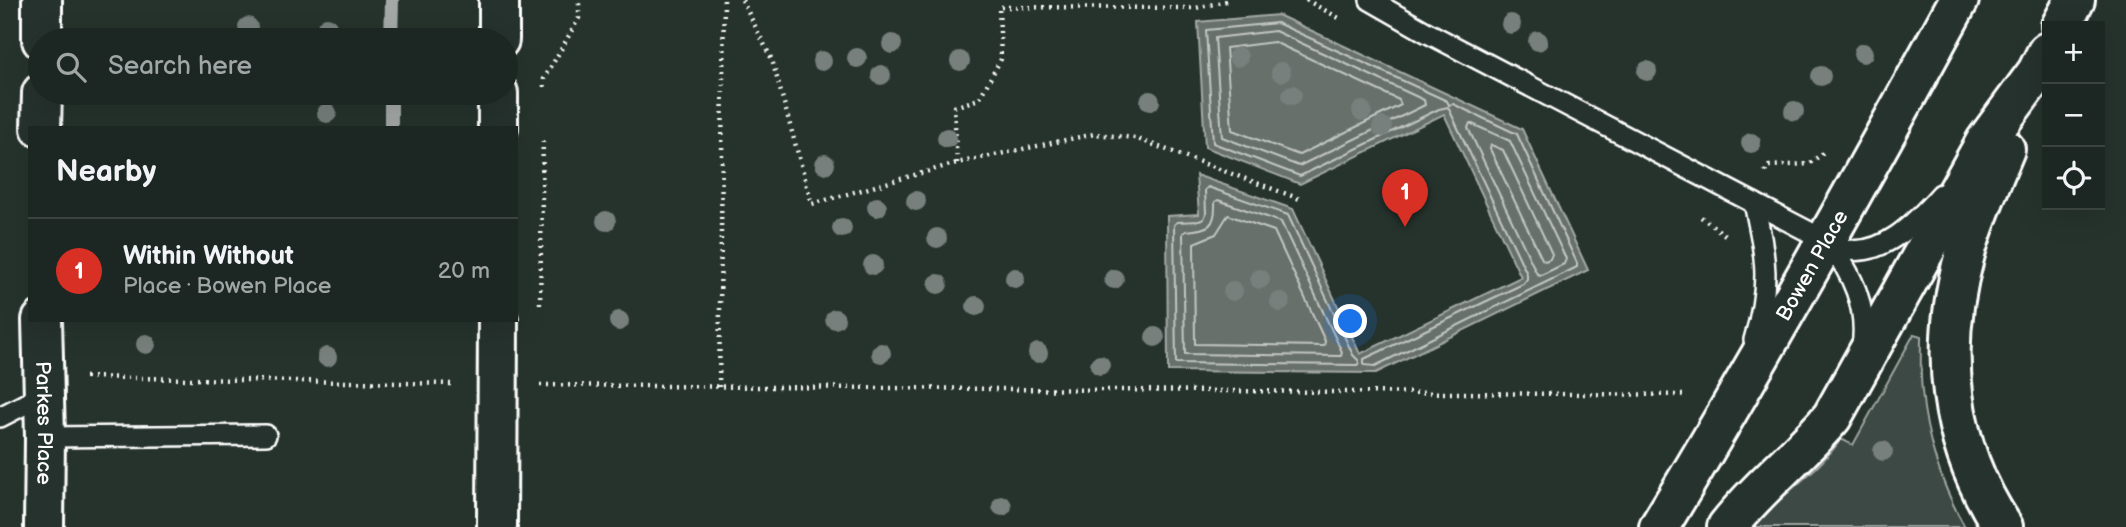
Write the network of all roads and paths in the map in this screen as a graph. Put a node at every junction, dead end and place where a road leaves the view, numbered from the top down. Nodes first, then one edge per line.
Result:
1 (42, 0) edge
2 (499, 0) edge
3 (579, 0) edge
4 (724, 0) edge
5 (742, 0) edge
6 (1231, 0) edge
7 (1370, 0) edge
8 (1959, 0) edge
9 (2076, 0) edge
10 (2064, 21) edge
11 (42, 28) edge
12 (499, 28) edge
13 (2042, 62) edge
14 (544, 93) dead end
15 (42, 105) edge
16 (498, 105) edge
17 (41, 126) edge
18 (498, 126) edge
19 (543, 135) dead end
20 (1986, 141) junction
21 (957, 163) junction
22 (1300, 199) dead end
23 (1754, 203) junction
24 (1828, 242) junction
25 (540, 316) dead end
26 (42, 322) edge
27 (498, 322) edge
28 (539, 371) dead end
29 (1856, 376) junction
30 (497, 385) junction
31 (43, 386) junction
32 (719, 387) junction
33 (1698, 395) dead end
34 (1735, 402) junction
35 (0, 417) edge
36 (266, 435) dead end
37 (45, 437) junction
38 (44, 527) edge
39 (497, 527) edge
40 (1659, 527) edge
41 (1727, 527) edge
42 (2003, 527) edge

1 - 11 main road
2 - 12 main road
3 - 14 path
4 - 32 path
5 - 21 path
6 - 21 path
7 - 23 lane
8 - 24 main road, Bowen Place
9 - 10 main road
13 - 20 main road
13 - 42 main road
15 - 17 main road
16 - 18 main road
19 - 25 path
20 - 24 lane
20 - 29 main road
21 - 22 path
23 - 24 lane
23 - 34 lane
24 - 29 lane
24 - 34 main road, Bowen Place
26 - 31 main road, Parkes Place
27 - 30 main road
28 - 32 path
29 - 41 main road
30 - 31 path
30 - 39 main road
31 - 35 lane
31 - 37 main road, Parkes Place
32 - 33 path
34 - 40 main road, Bowen Place
36 - 37 lane
37 - 38 main road, Parkes Place

